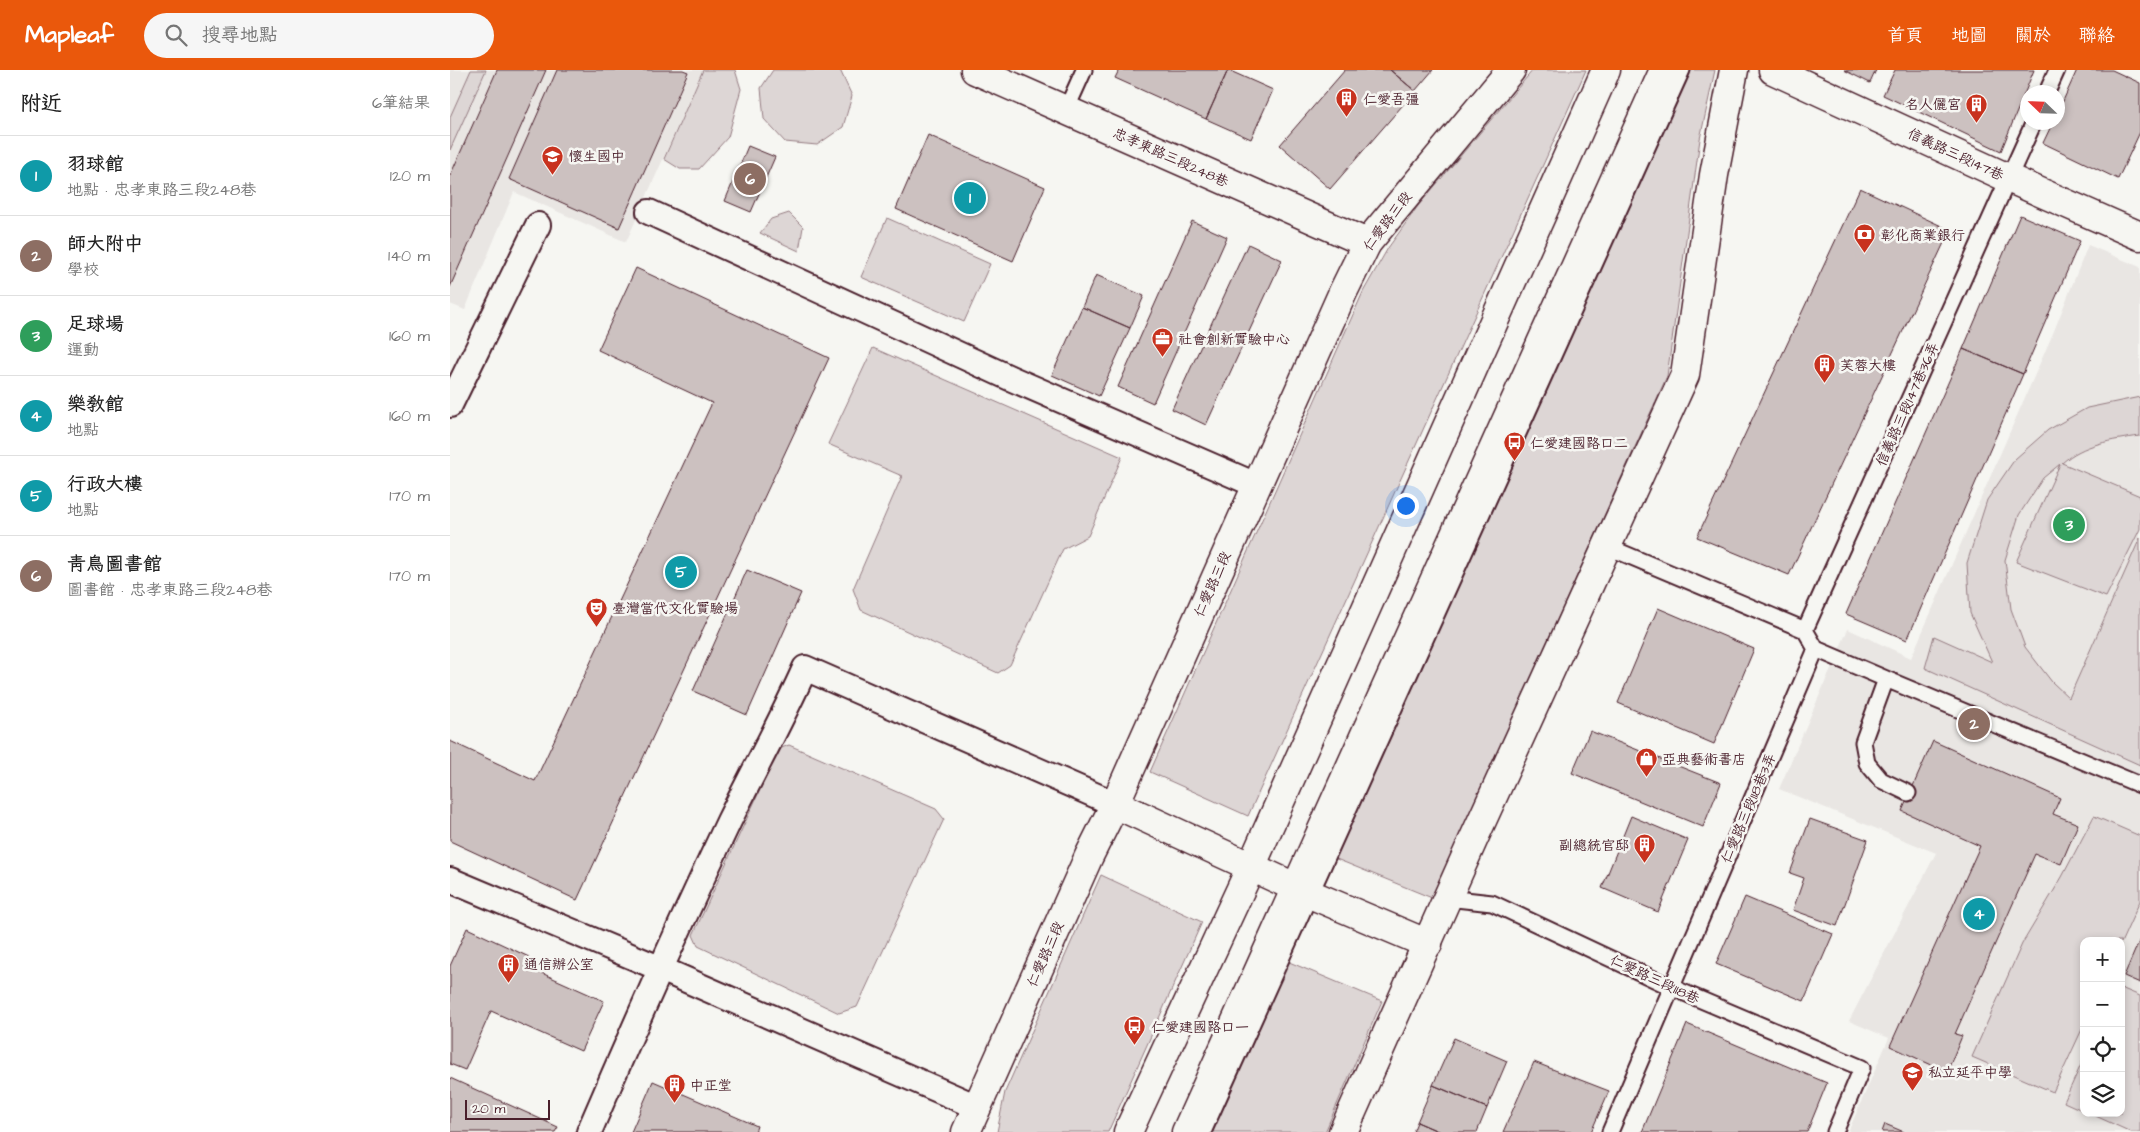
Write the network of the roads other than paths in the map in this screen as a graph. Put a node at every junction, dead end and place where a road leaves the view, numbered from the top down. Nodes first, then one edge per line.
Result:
1 (975, 70) edge
2 (1084, 70) edge
3 (1511, 70) edge
4 (1606, 70) edge
5 (1664, 70) edge
6 (1682, 70) edge
7 (1734, 70) edge
8 (1773, 70) edge
9 (2057, 70) edge
10 (2050, 85) edge
11 (1066, 110) junction
12 (2030, 130) edge
13 (2008, 178) junction
14 (649, 212) dead end
15 (538, 224) dead end
16 (2140, 236) edge
17 (1367, 243) junction
18 (450, 405) edge
19 (1256, 485) junction
20 (1606, 546) junction
21 (1805, 630) junction
22 (1816, 648) junction
23 (1886, 679) junction
24 (2140, 785) edge
25 (1908, 793) dead end
26 (1115, 804) junction
27 (1252, 866) junction
28 (450, 880) edge
29 (1304, 891) junction
30 (1447, 898) junction
31 (1428, 944) junction
32 (659, 968) junction
33 (1672, 988) junction
34 (968, 1126) edge
35 (589, 1132) edge
36 (1128, 1132) edge
37 (1186, 1132) edge
38 (1203, 1132) edge
39 (1343, 1132) edge
40 (1610, 1132) edge
41 (1835, 1132) edge

1 - 11 main road, 忠孝東路三段248巷
2 - 11 lane
3 - 17 main road, 仁愛路三段
4 - 27 main road
5 - 29 main road
6 - 29 lane
7 - 20 main road
8 - 13 main road, 信義路三段147巷
9 - 10 lane
11 - 17 main road, 忠孝東路三段248巷
12 - 13 lane, 信義路三段147巷36弄
13 - 16 main road, 信義路三段147巷
13 - 21 lane, 信義路三段147巷36弄
14 - 19 street
15 - 18 street
17 - 19 main road, 仁愛路三段
19 - 26 main road, 仁愛路三段
20 - 21 lane
20 - 30 main road
21 - 22 lane
22 - 23 lane
22 - 33 lane, 仁愛路三段118巷3弄
23 - 24 lane
23 - 25 lane
26 - 27 main road
26 - 32 street
26 - 34 main road, 仁愛路三段
27 - 29 main road
27 - 36 main road
28 - 32 street
29 - 31 main road
29 - 37 main road
29 - 38 lane
30 - 31 main road
30 - 33 lane, 仁愛路三段118巷
31 - 39 main road
32 - 34 street
32 - 35 street
33 - 40 lane, 仁愛路三段118巷3弄
33 - 41 lane, 仁愛路三段118巷

